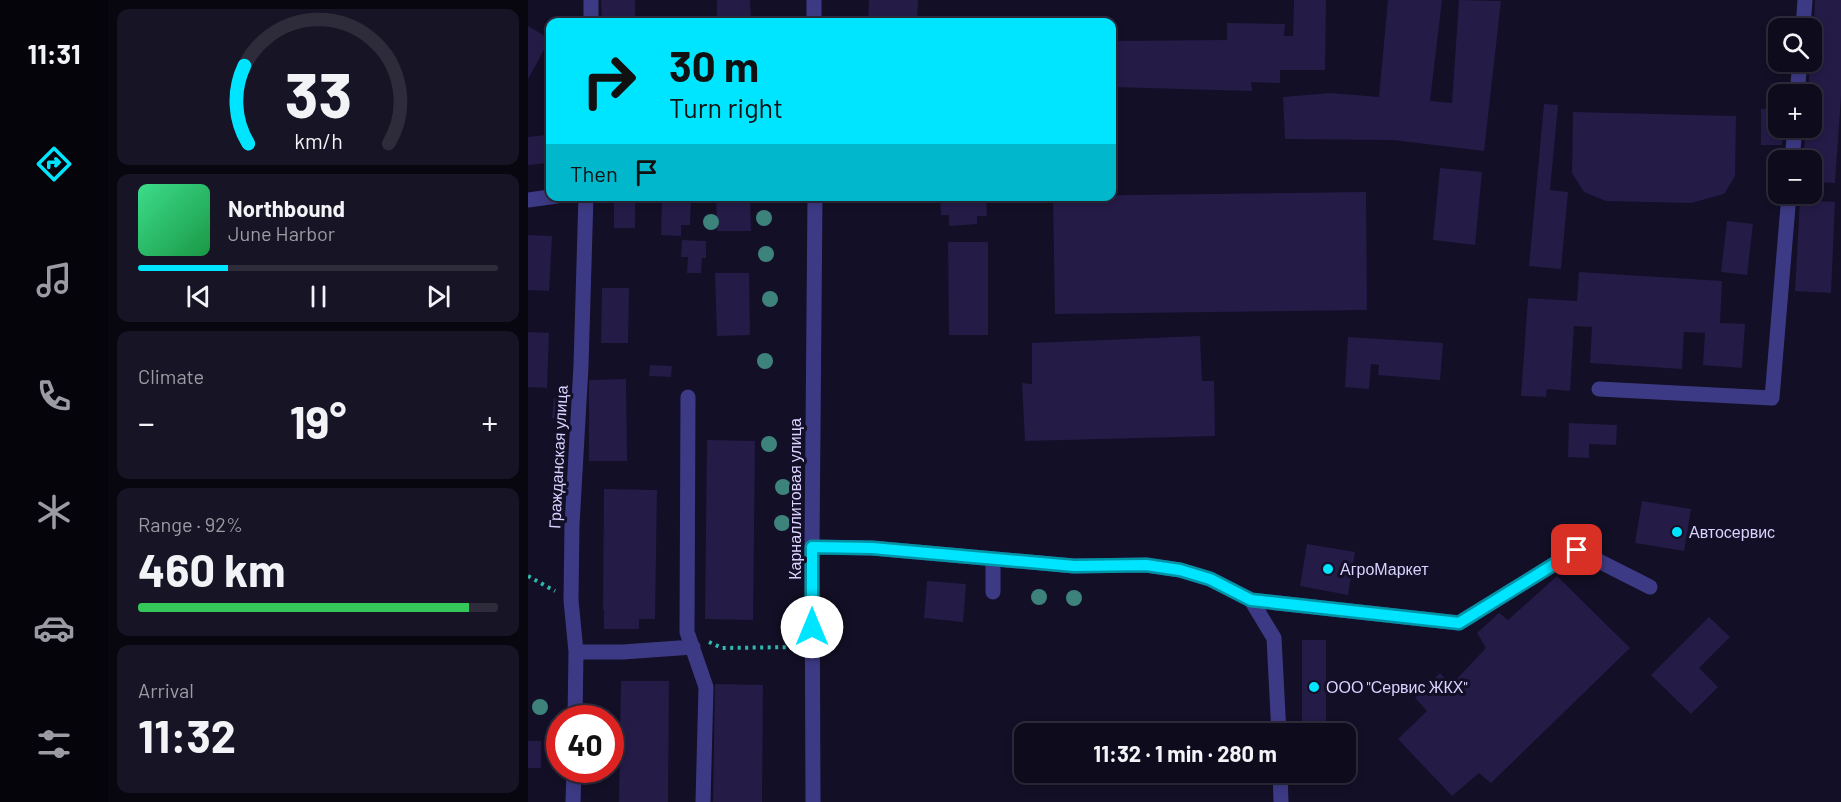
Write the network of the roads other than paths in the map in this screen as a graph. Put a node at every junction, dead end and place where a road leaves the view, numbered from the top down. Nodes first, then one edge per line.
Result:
1 (591, 0) edge
2 (814, 0) edge
3 (1805, 0) edge
4 (591, 18) edge
5 (814, 18) edge
6 (1804, 18) edge
7 (546, 198) edge
8 (528, 200) edge
9 (586, 201) edge
10 (815, 201) edge
11 (1788, 204) edge
12 (1599, 388) dead end
13 (688, 398) dead end
14 (812, 547) junction
15 (993, 559) junction
16 (1650, 587) dead end
17 (993, 592) dead end
18 (1251, 600) junction
19 (693, 647) junction
20 (576, 652) junction
21 (574, 705) edge
22 (1278, 723) edge
23 (574, 783) edge
24 (1280, 783) edge
25 (573, 802) edge
26 (703, 802) edge
27 (813, 802) edge
28 (1281, 802) edge

1 - 4 street
2 - 5 street
3 - 6 street
7 - 8 street
9 - 20 street, Гражданская улица
10 - 14 street, Карналлитовая улица
11 - 12 street
13 - 19 street
14 - 15 street
14 - 27 street, Карналлитовая улица
15 - 17 street
15 - 18 street
16 - 18 street
18 - 22 street
19 - 20 street
19 - 26 street
20 - 21 street, Гражданская улица
23 - 25 street
24 - 28 street

